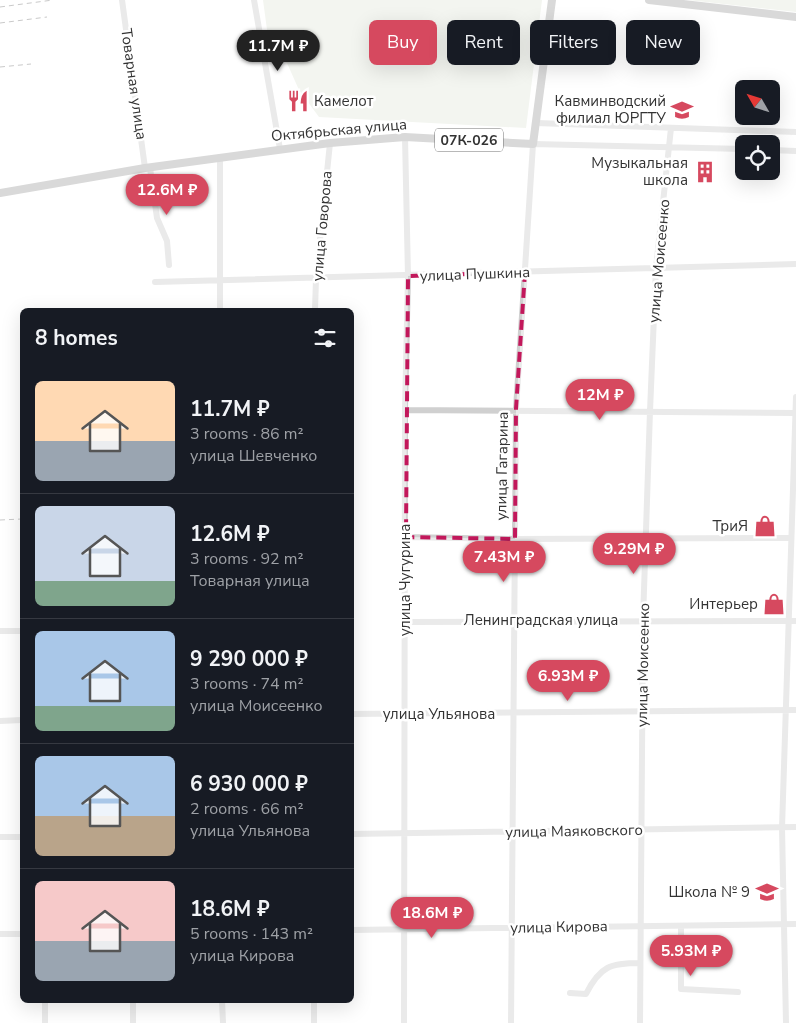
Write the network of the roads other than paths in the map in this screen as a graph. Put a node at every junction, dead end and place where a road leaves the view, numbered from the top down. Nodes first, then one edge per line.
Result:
1 (122, 0) edge
2 (254, 0) edge
3 (552, 0) edge
4 (649, 0) edge
5 (796, 17) edge
6 (536, 123) junction
7 (671, 128) junction
8 (796, 132) edge
9 (404, 137) junction
10 (330, 143) junction
11 (533, 144) junction
12 (669, 147) junction
13 (280, 149) junction
14 (735, 149) edge
15 (780, 150) edge
16 (796, 151) edge
17 (220, 157) junction
18 (148, 168) junction
19 (0, 193) edge
20 (796, 264) edge
21 (169, 265) dead end
22 (656, 268) junction
23 (525, 272) junction
24 (408, 276) junction
25 (316, 279) junction
26 (220, 281) junction
27 (155, 282) dead end
28 (220, 308) edge
29 (316, 308) edge
30 (796, 397) edge
31 (405, 410) junction
32 (516, 410) junction
33 (650, 411) junction
34 (795, 413) junction
35 (794, 513) edge
36 (406, 537) junction
37 (646, 538) junction
38 (791, 538) junction
39 (515, 539) junction
40 (515, 620) junction
41 (643, 620) junction
42 (788, 620) junction
43 (796, 621) edge
44 (405, 622) junction
45 (0, 631) edge
46 (20, 631) edge
47 (785, 710) junction
48 (796, 710) edge
49 (642, 712) junction
50 (514, 713) junction
51 (354, 714) edge
52 (404, 714) junction
53 (20, 720) edge
54 (0, 721) edge
55 (796, 827) edge
56 (782, 828) junction
57 (641, 830) junction
58 (513, 832) junction
59 (354, 834) edge
60 (404, 835) junction
61 (0, 837) edge
62 (20, 837) edge
63 (784, 924) junction
64 (796, 924) edge
65 (641, 926) junction
66 (681, 926) junction
67 (512, 928) junction
68 (404, 929) junction
69 (354, 930) edge
70 (0, 934) edge
71 (20, 934) edge
72 (640, 963) junction
73 (738, 992) dead end
74 (570, 994) dead end
75 (45, 1003) edge
76 (133, 1003) edge
77 (222, 1003) edge
78 (314, 1003) edge
79 (45, 1023) edge
80 (133, 1023) edge
81 (223, 1023) edge
82 (314, 1023) edge
83 (404, 1023) edge
84 (511, 1023) edge
85 (640, 1023) edge
86 (786, 1023) edge

1 - 18 street, Товарная улица
2 - 13 street
3 - 6 main road, улица Гагарина
4 - 5 main road
6 - 7 street
6 - 11 main road, улица Гагарина
7 - 8 street
7 - 12 street, улица Моисеенко
9 - 10 main road, Октябрьская улица / 07К-026
9 - 11 main road, Октябрьская улица / 07К-026
9 - 24 street, улица Чугурина
10 - 13 main road, Октябрьская улица / 07К-026
10 - 25 street, улица Говорова
11 - 12 street, Октябрьская улица
11 - 23 street, улица Гагарина
12 - 14 street, Октябрьская улица
12 - 22 street, улица Моисеенко
13 - 17 main road, Октябрьская улица / 07К-026
15 - 16 street
17 - 18 main road, Октябрьская улица / 07К-026
17 - 26 street
18 - 19 main road, Октябрьская улица / 07К-026
18 - 21 street, Товарная улица
20 - 22 street, улица Пушкина
22 - 23 street, улица Пушкина
22 - 33 street, улица Моисеенко
23 - 24 street, улица Пушкина
23 - 32 street, улица Гагарина
24 - 25 street, улица Пушкина
24 - 31 street, улица Чугурина
25 - 26 street, улица Пушкина
25 - 29 street, улица Говорова
26 - 27 street, улица Пушкина
26 - 28 street
30 - 34 street
31 - 32 street
31 - 36 street, улица Чугурина
32 - 33 street
32 - 39 street, улица Гагарина
33 - 34 street
33 - 37 street, улица Моисеенко
34 - 35 street
35 - 38 street
36 - 39 street
36 - 44 street, улица Чугурина
37 - 38 street
37 - 39 street
37 - 41 street, улица Моисеенко
38 - 42 street
39 - 40 street, улица Гагарина
40 - 41 street, Ленинградская улица
40 - 44 street, Ленинградская улица
40 - 50 street, улица Гагарина
41 - 42 street, Ленинградская улица
41 - 49 street, улица Моисеенко
42 - 43 street, Ленинградская улица
42 - 47 street
44 - 52 street, улица Чугурина
45 - 46 street
47 - 48 street, улица Ульянова
47 - 49 street, улица Ульянова
47 - 56 street
49 - 50 street, улица Ульянова
49 - 57 street, улица Моисеенко
50 - 52 street, улица Ульянова
50 - 58 street, улица Гагарина
51 - 52 street, улица Ульянова
52 - 60 street, улица Чугурина
53 - 54 street
55 - 56 street, улица Маяковского
56 - 57 street, улица Маяковского
56 - 63 street
57 - 58 street, улица Маяковского
57 - 65 street, улица Моисеенко
58 - 60 street, улица Маяковского
58 - 67 street, улица Гагарина
59 - 60 street, улица Маяковского
60 - 68 street, улица Чугурина
61 - 62 street
63 - 64 street, улица Кирова
63 - 66 street, улица Кирова
63 - 86 street
65 - 66 street, улица Кирова
65 - 67 street, улица Кирова
65 - 72 street, улица Моисеенко
66 - 73 street
67 - 68 street, улица Кирова
67 - 84 street, улица Гагарина
68 - 69 street, улица Кирова
68 - 83 street, улица Чугурина
70 - 71 street
72 - 74 street
72 - 85 street, улица Моисеенко
75 - 79 street
76 - 80 street
77 - 81 street
78 - 82 street

